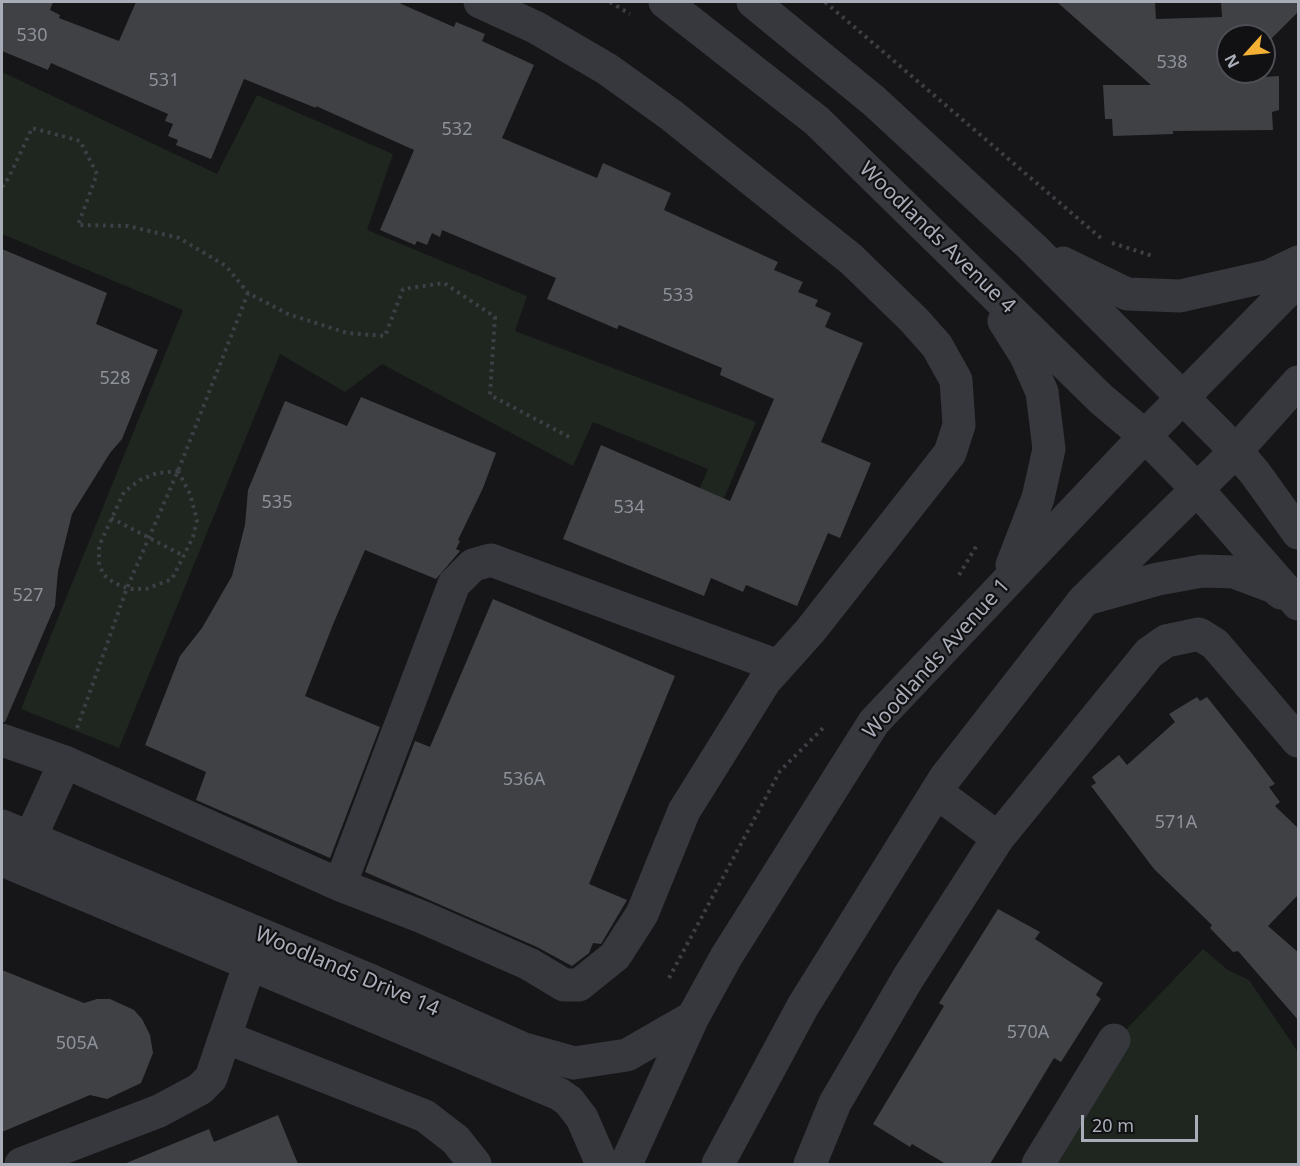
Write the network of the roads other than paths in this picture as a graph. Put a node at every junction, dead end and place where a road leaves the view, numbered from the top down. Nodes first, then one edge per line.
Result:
1 (480, 2) edge
2 (665, 2) edge
3 (753, 2) edge
4 (1032, 247) junction
5 (958, 259) junction
6 (1299, 262) edge
7 (1299, 280) edge
8 (1299, 382) edge
9 (1183, 397) junction
10 (1145, 436) junction
11 (1236, 452) junction
12 (1197, 489) junction
13 (1299, 533) edge
14 (998, 590) junction
15 (1084, 600) junction
16 (1299, 604) edge
17 (1299, 610) edge
18 (778, 666) junction
19 (2, 740) edge
20 (1299, 741) edge
21 (65, 762) junction
22 (936, 792) junction
23 (15, 831) edge
24 (998, 838) junction
25 (10, 863) edge
26 (340, 885) junction
27 (260, 935) junction
28 (248, 966) junction
29 (693, 1017) junction
30 (225, 1037) junction
31 (1114, 1040) dead end
32 (21, 1164) edge
33 (475, 1164) edge
34 (602, 1164) edge
35 (626, 1164) edge
36 (718, 1164) edge
37 (810, 1164) edge
38 (1038, 1164) edge

1 - 18 street
2 - 5 street, Woodlands Avenue 4
3 - 4 street
4 - 6 street
4 - 9 street
5 - 10 street, Woodlands Avenue 4
5 - 14 street
7 - 9 street, Woodlands Avenue 1
8 - 11 street
9 - 10 street, Woodlands Avenue 1
9 - 11 street
10 - 12 street, Woodlands Avenue 4
10 - 14 street, Woodlands Avenue 1
11 - 12 street
11 - 13 street
12 - 15 street
12 - 16 street, Woodlands Avenue 4
14 - 29 street, Woodlands Avenue 1
15 - 17 street
15 - 22 street
18 - 26 street
18 - 26 street
19 - 21 street
20 - 24 street
21 - 23 street
21 - 26 street
22 - 24 street
22 - 36 street
23 - 25 street
23 - 27 street, Woodlands Drive 14
24 - 37 street
25 - 28 street, Woodlands Drive 14
27 - 28 street
27 - 29 street, Woodlands Drive 14
28 - 30 street
28 - 34 street, Woodlands Drive 14
29 - 35 street, Woodlands Avenue 1
30 - 32 street
30 - 33 street
31 - 38 street

